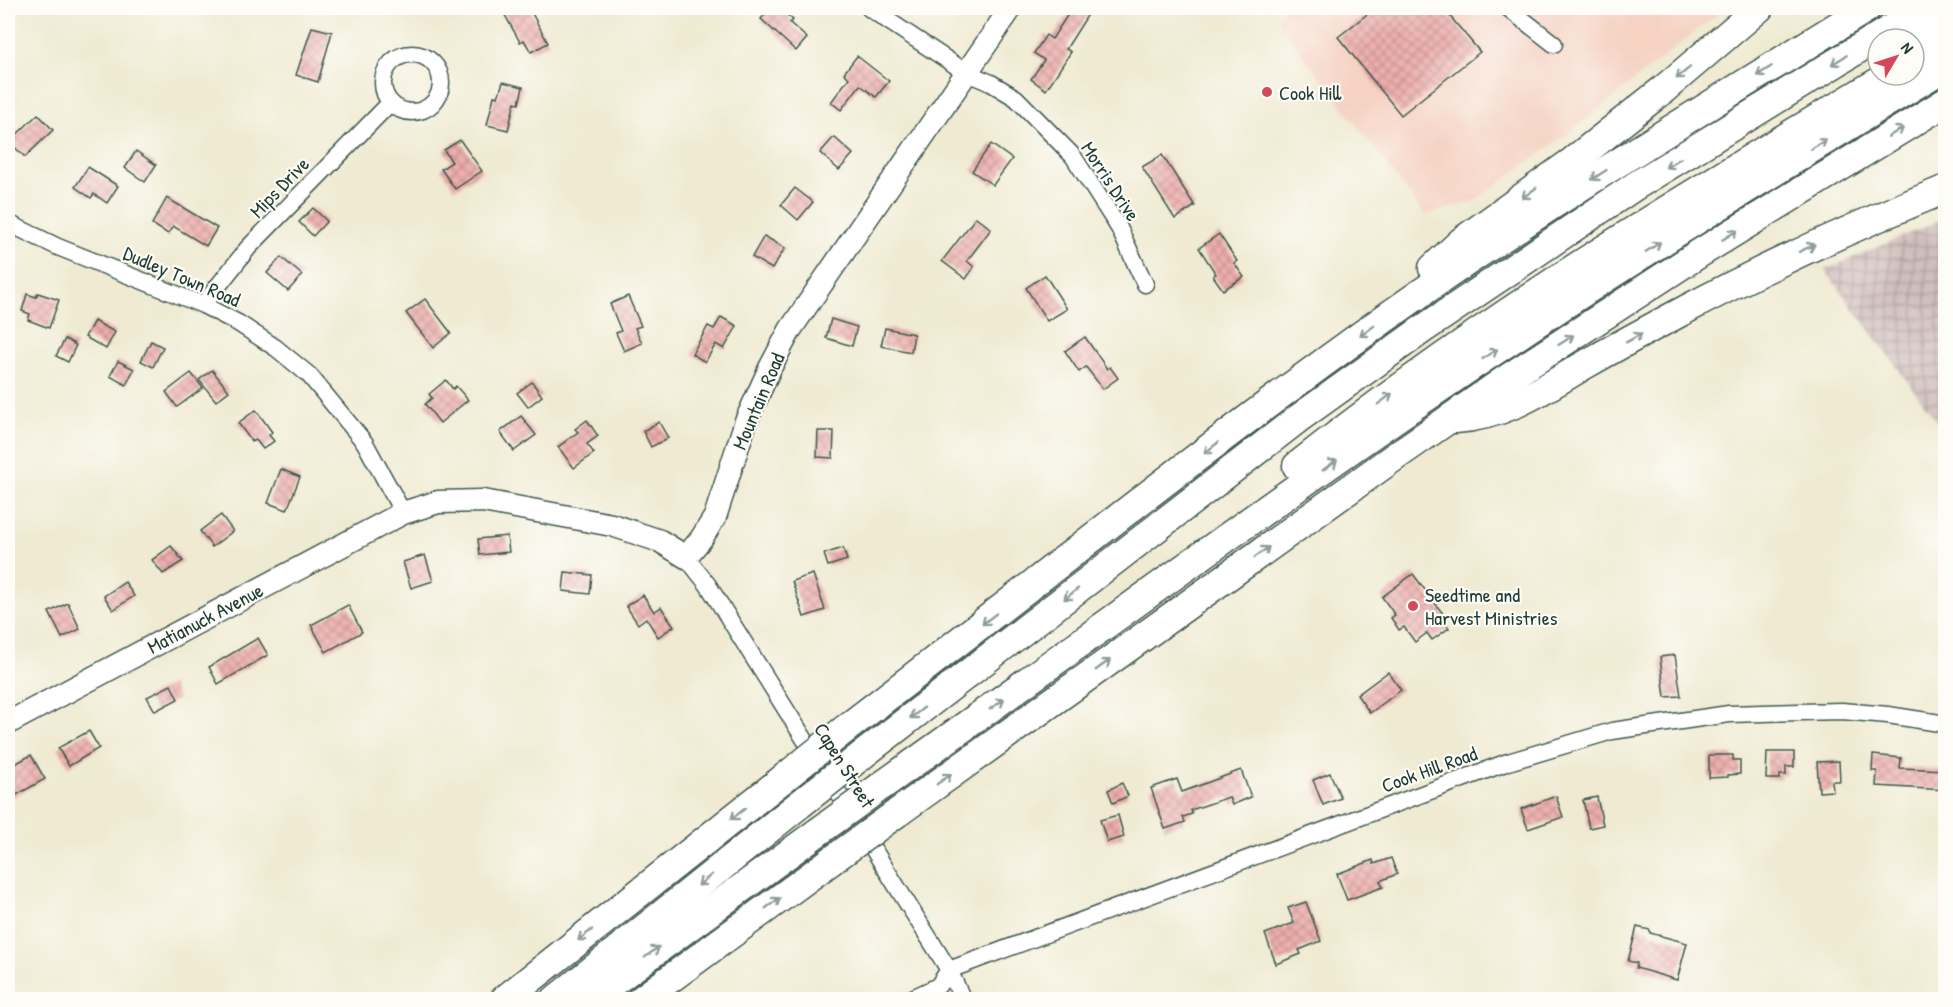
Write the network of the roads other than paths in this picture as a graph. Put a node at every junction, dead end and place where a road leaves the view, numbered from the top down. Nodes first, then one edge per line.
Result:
1 (869, 8) edge
2 (1011, 8) edge
3 (1508, 8) edge
4 (1759, 8) edge
5 (1867, 8) edge
6 (1925, 8) edge
7 (1946, 17) edge
8 (1926, 29) edge
9 (1946, 42) edge
10 (1554, 44) dead end
11 (1926, 53) edge
12 (1866, 66) edge
13 (1946, 66) edge
14 (967, 73) junction
15 (1870, 87) edge
16 (1946, 102) edge
17 (390, 103) dead end
18 (1946, 189) edge
19 (8, 223) edge
20 (1145, 284) dead end
21 (1415, 297) junction
22 (203, 305) junction
23 (1448, 419) junction
24 (403, 513) junction
25 (686, 558) junction
26 (1108, 565) junction
27 (1095, 634) junction
28 (8, 723) edge
29 (1946, 724) edge
30 (949, 970) junction
31 (504, 999) edge
32 (555, 999) edge
33 (589, 999) edge
34 (641, 999) edge
35 (908, 999) edge
36 (963, 999) edge

1 - 14 street, Morris Drive
2 - 14 street, Mountain Road
3 - 10 street
4 -> 21 highway
5 -> 21 highway
6 -> 26 highway
7 - 8 highway
9 - 11 highway
12 - 26 highway
27 -> 13 highway
14 - 20 street, Morris Drive
14 - 25 street, Mountain Road
27 -> 15 highway
23 -> 16 highway
17 - 22 street, Mips Drive
23 -> 18 highway
19 - 22 street, Dudley Town Road
21 -> 31 highway, bridge
22 - 24 street, Dudley Town Road
34 -> 23 highway, bridge
24 - 25 street
24 - 28 street, Matianuck Avenue
25 - 30 street, Capen Street
26 -> 32 highway, bridge
33 -> 27 highway, bridge
29 - 30 street, Cook Hill Road
30 - 35 street
30 - 36 street, Capen Street

